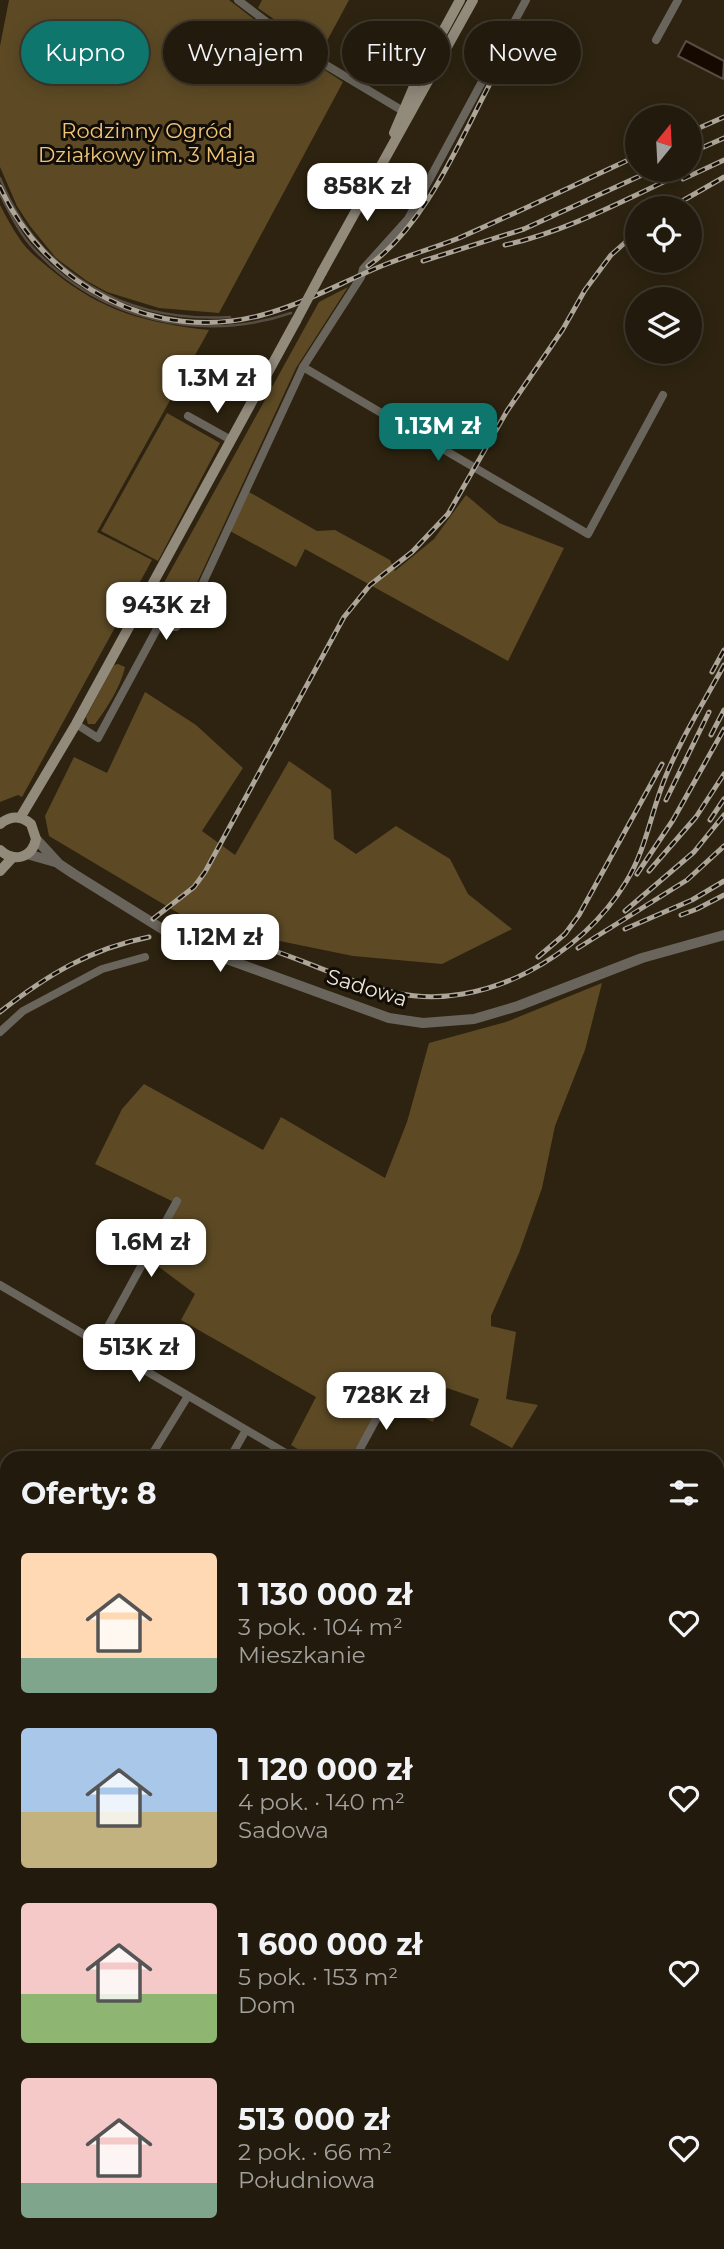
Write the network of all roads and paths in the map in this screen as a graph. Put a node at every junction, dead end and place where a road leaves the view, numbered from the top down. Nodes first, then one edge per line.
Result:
1 (238, 0) edge
2 (460, 0) edge
3 (473, 0) edge
4 (526, 0) edge
5 (678, 0) edge
6 (656, 40) dead end
7 (406, 114) junction
8 (303, 367) junction
9 (663, 395) dead end
10 (188, 416) dead end
11 (231, 440) junction
12 (136, 614) junction
13 (158, 628) junction
14 (76, 724) junction
15 (25, 821) junction
16 (1, 823) edge
17 (36, 839) junction
18 (0, 850) edge
19 (27, 854) junction
20 (12, 858) junction
21 (59, 864) junction
22 (0, 871) edge
23 (724, 935) edge
24 (145, 957) dead end
25 (0, 1032) edge
26 (177, 1201) dead end
27 (0, 1285) edge
28 (99, 1343) junction
29 (391, 1392) dead end
30 (188, 1396) junction
31 (246, 1430) junction
32 (154, 1451) edge
33 (234, 1451) edge
34 (282, 1451) edge
35 (359, 1451) edge

1 - 7 street
2 - 7 main road
3 - 7 main road
4 - 8 street
5 - 6 street
7 - 11 main road, bridge
8 - 9 street
8 - 13 street
10 - 11 street
11 - 12 main road
12 - 13 street
12 - 14 main road
13 - 14 street
14 - 15 main road
15 - 16 main road
15 - 17 main road
17 - 19 main road
17 - 21 street, Sadowa
18 - 20 main road
19 - 20 main road
19 - 21 street, Sadowa
20 - 22 main road
21 - 23 street, Sadowa
24 - 25 street
26 - 28 street
27 - 28 street
28 - 30 street
29 - 35 street
30 - 31 street
30 - 32 street
31 - 33 street
31 - 34 street

